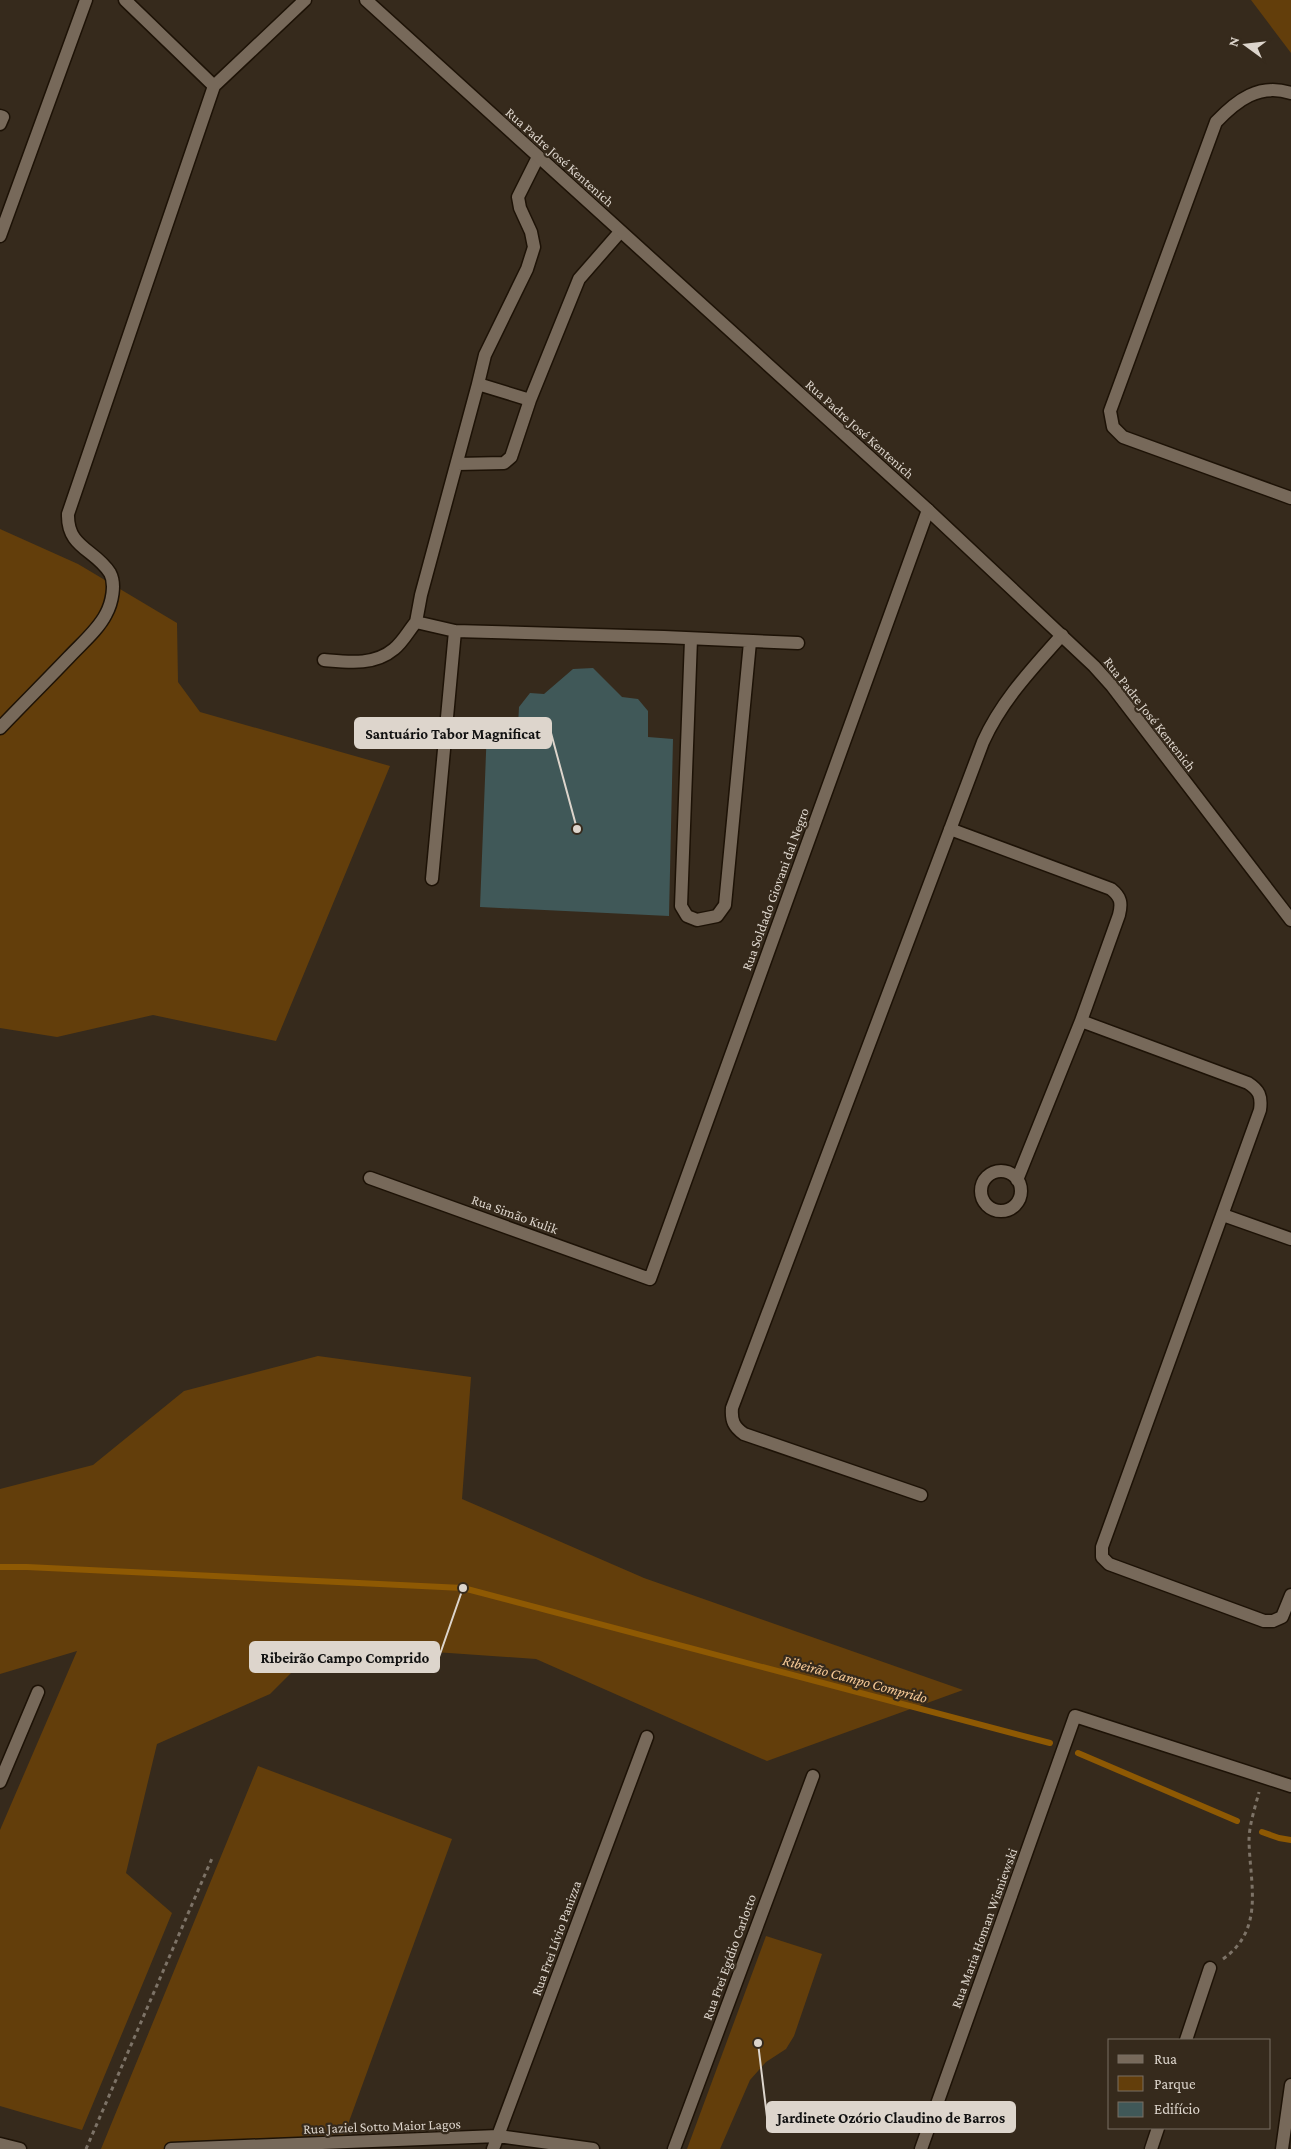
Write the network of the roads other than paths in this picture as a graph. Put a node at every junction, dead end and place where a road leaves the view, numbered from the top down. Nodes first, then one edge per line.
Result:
1 (86, 0) edge
2 (125, 0) edge
3 (305, 0) edge
4 (366, 0) edge
5 (214, 86) junction
6 (1291, 93) edge
7 (0, 116) edge
8 (0, 124) edge
9 (538, 157) junction
10 (5, 207) edge
11 (620, 232) junction
12 (0, 236) edge
13 (478, 384) junction
14 (530, 400) junction
15 (458, 464) junction
16 (1291, 498) edge
17 (928, 510) junction
18 (416, 622) junction
19 (454, 631) junction
20 (1062, 635) junction
21 (690, 639) junction
22 (750, 642) junction
23 (798, 644) dead end
24 (324, 660) dead end
25 (0, 728) edge
26 (950, 829) junction
27 (432, 878) dead end
28 (1291, 920) edge
29 (1081, 1021) junction
30 (370, 1178) dead end
31 (1017, 1180) dead end
32 (1223, 1215) junction
33 (1291, 1239) edge
34 (650, 1279) joint
35 (921, 1495) dead end
36 (1291, 1595) edge
37 (38, 1692) dead end
38 (647, 1737) dead end
39 (813, 1776) dead end
40 (0, 1782) edge
41 (1291, 1786) edge
42 (1210, 1968) road end
43 (1186, 2039) edge
44 (1291, 2085) edge
45 (1158, 2129) edge
46 (498, 2136) junction
47 (0, 2144) edge
48 (20, 2149) edge
49 (171, 2149) edge
50 (494, 2149) edge
51 (593, 2149) edge
52 (674, 2149) edge
53 (921, 2149) edge
54 (1151, 2149) edge
55 (1282, 2149) edge

1 - 10 street
2 - 5 street
3 - 5 street
4 - 9 street, Rua Padre José Kentenich
5 - 25 street
6 - 16 street
7 - 8 street
9 - 11 street, Rua Padre José Kentenich
9 - 13 street
10 - 12 street
11 - 14 street
11 - 17 street, Rua Padre José Kentenich
13 - 14 street
13 - 15 street
14 - 15 street
15 - 18 street
17 - 20 street, Rua Padre José Kentenich
17 - 34 street, Rua Soldado Giovani dal Negro
18 - 19 street
18 - 24 street
19 - 21 street
19 - 27 street
20 - 26 street
20 - 28 street, Rua Padre José Kentenich
21 - 22 street
21 - 22 street
22 - 23 street
26 - 29 street
26 - 35 street
29 - 31 street
29 - 32 street
30 - 34 street, Rua Simão Kulik
32 - 33 street
32 - 36 street
37 - 40 street
38 - 46 street, Rua Frei Lívio Panizza
39 - 52 street, Rua Frei Egídio Carlotto
41 - 53 street, Rua Maria Homan Wisniewski
42 - 43 street
44 - 55 street
45 - 54 street
46 - 49 street, Rua Jaziel Sotto Maior Lagos
46 - 50 street, Rua Frei Lívio Panizza
46 - 51 street, Rua Jaziel Sotto Maior Lagos
47 - 48 street

